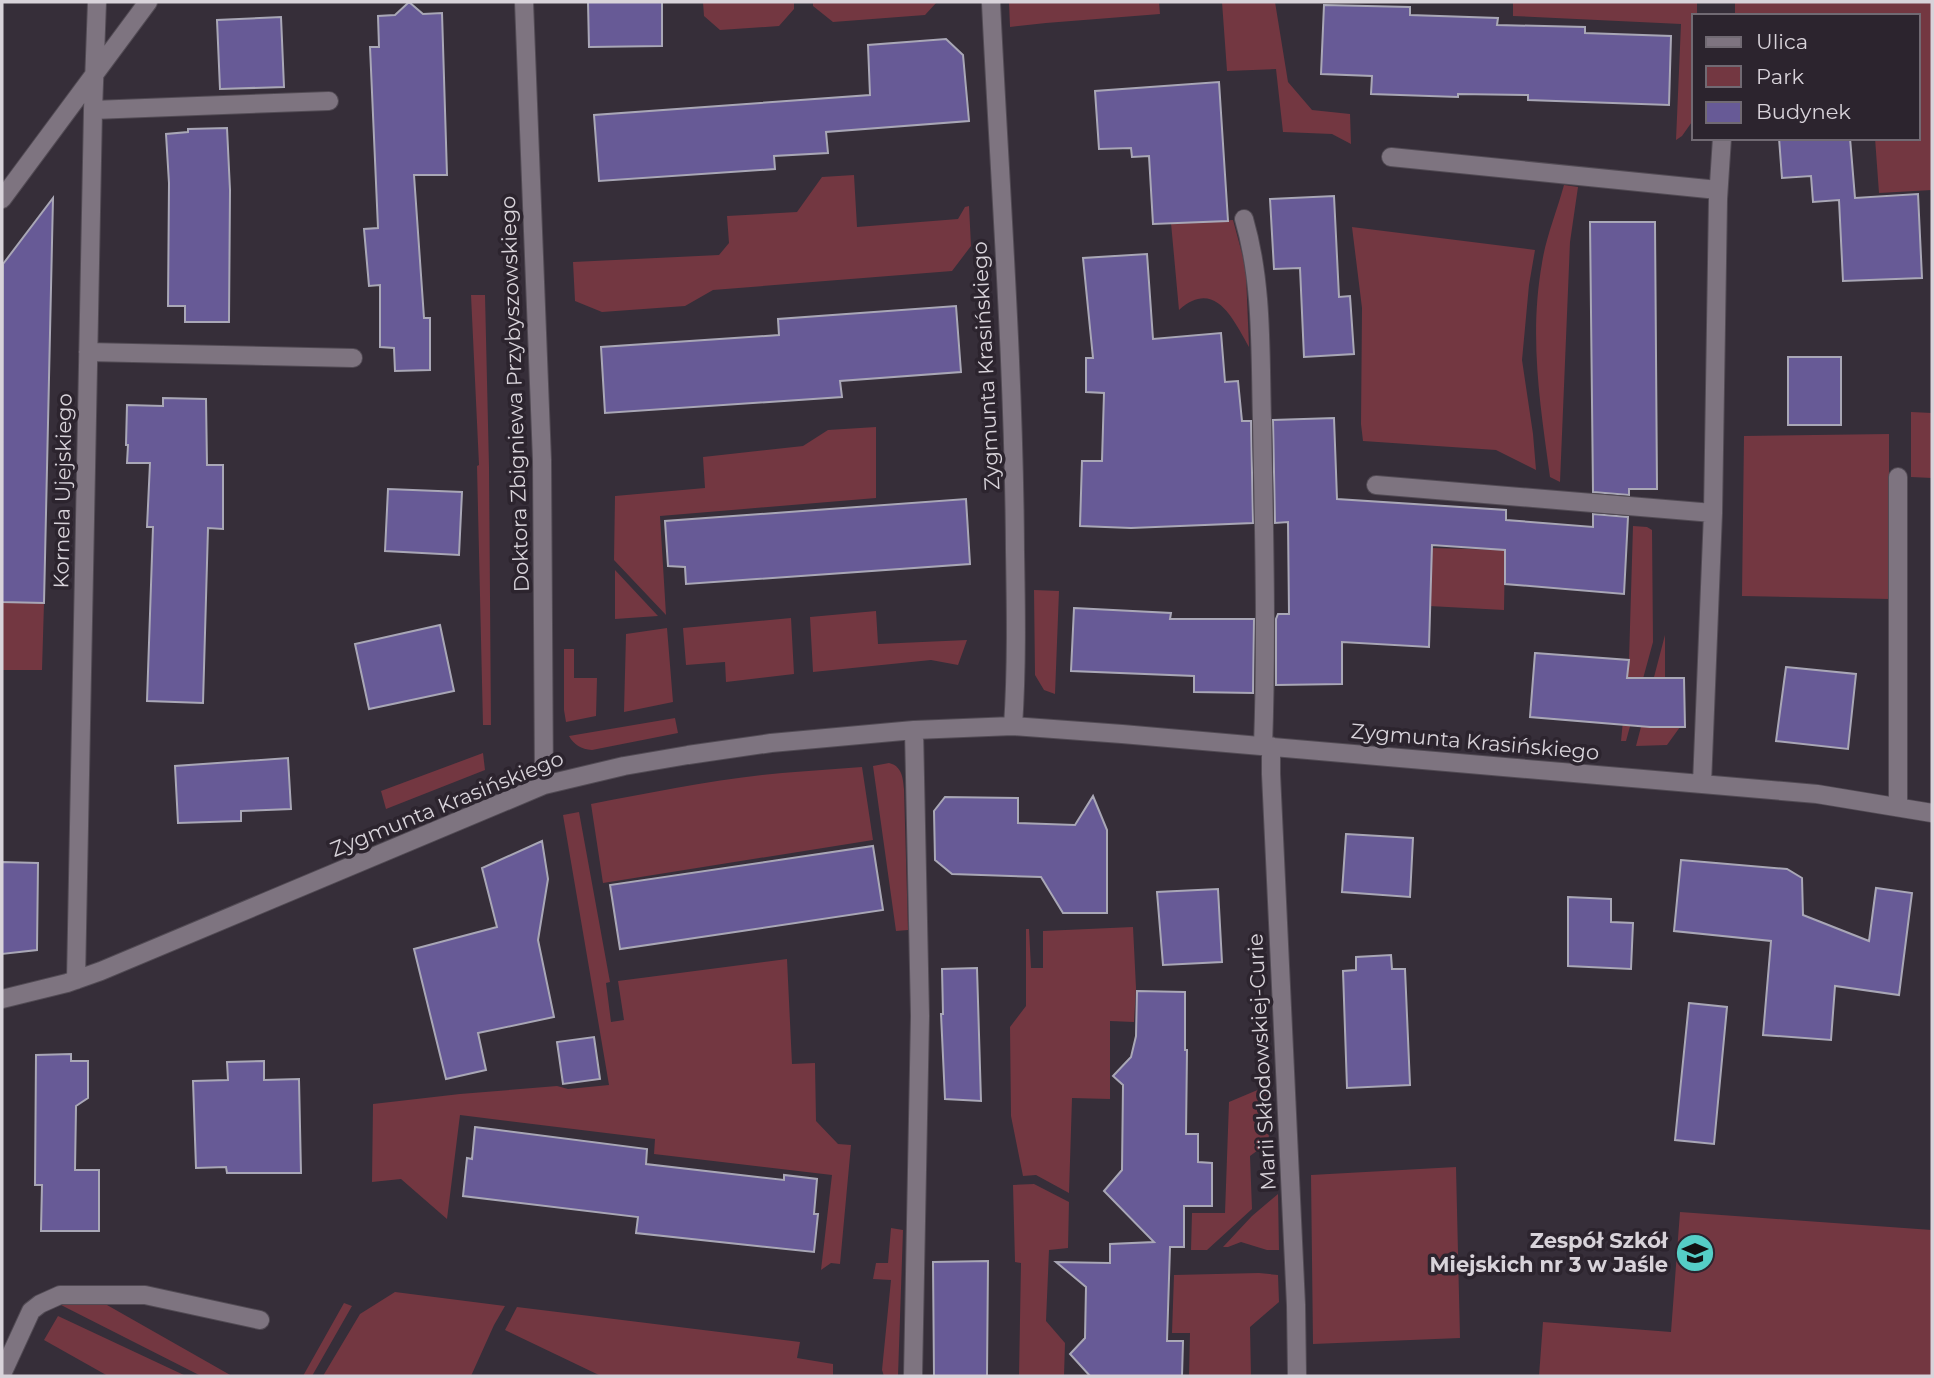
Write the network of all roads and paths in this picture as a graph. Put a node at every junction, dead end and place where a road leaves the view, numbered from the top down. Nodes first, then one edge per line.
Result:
1 (97, 2) edge
2 (148, 2) edge
3 (524, 2) edge
4 (990, 3) edge
5 (93, 74) junction
6 (329, 101) dead end
7 (93, 110) junction
8 (1722, 140) edge
9 (1391, 158) dead end
10 (1718, 190) junction
11 (2, 199) edge
12 (1244, 219) dead end
13 (88, 352) junction
14 (353, 358) dead end
15 (1898, 477) dead end
16 (1376, 485) dead end
17 (1713, 513) junction
18 (1013, 726) junction
19 (914, 730) junction
20 (1267, 746) junction
21 (1702, 784) junction
22 (544, 785) junction
23 (1898, 807) junction
24 (1932, 813) edge
25 (76, 981) junction
26 (2, 999) edge
27 (260, 1320) dead end
28 (2, 1374) edge
29 (913, 1376) edge
30 (1297, 1376) edge

1 - 5 street, Kornela Ujejskiego
2 - 5 street
3 - 22 street, Doktora Zbigniewa Przybyszowskiego
4 - 18 street, Zygmunta Krasińskiego
5 - 7 street, Kornela Ujejskiego
5 - 11 street
6 - 7 street
7 - 13 street, Kornela Ujejskiego
8 - 10 street
9 - 10 street
10 - 17 street
12 - 20 street, Marii Skłodowskiej-Curie
13 - 14 street
13 - 25 street, Kornela Ujejskiego
15 - 23 street
16 - 17 street
17 - 21 street
18 - 19 street, Zygmunta Krasińskiego
18 - 20 street, Zygmunta Krasińskiego
19 - 22 street, Zygmunta Krasińskiego
19 - 29 street
20 - 21 street, Zygmunta Krasińskiego
20 - 30 street, Marii Skłodowskiej-Curie
21 - 23 street, Zygmunta Krasińskiego
22 - 25 street, Zygmunta Krasińskiego
23 - 24 street, Zygmunta Krasińskiego
25 - 26 street, Zygmunta Krasińskiego
27 - 28 street

